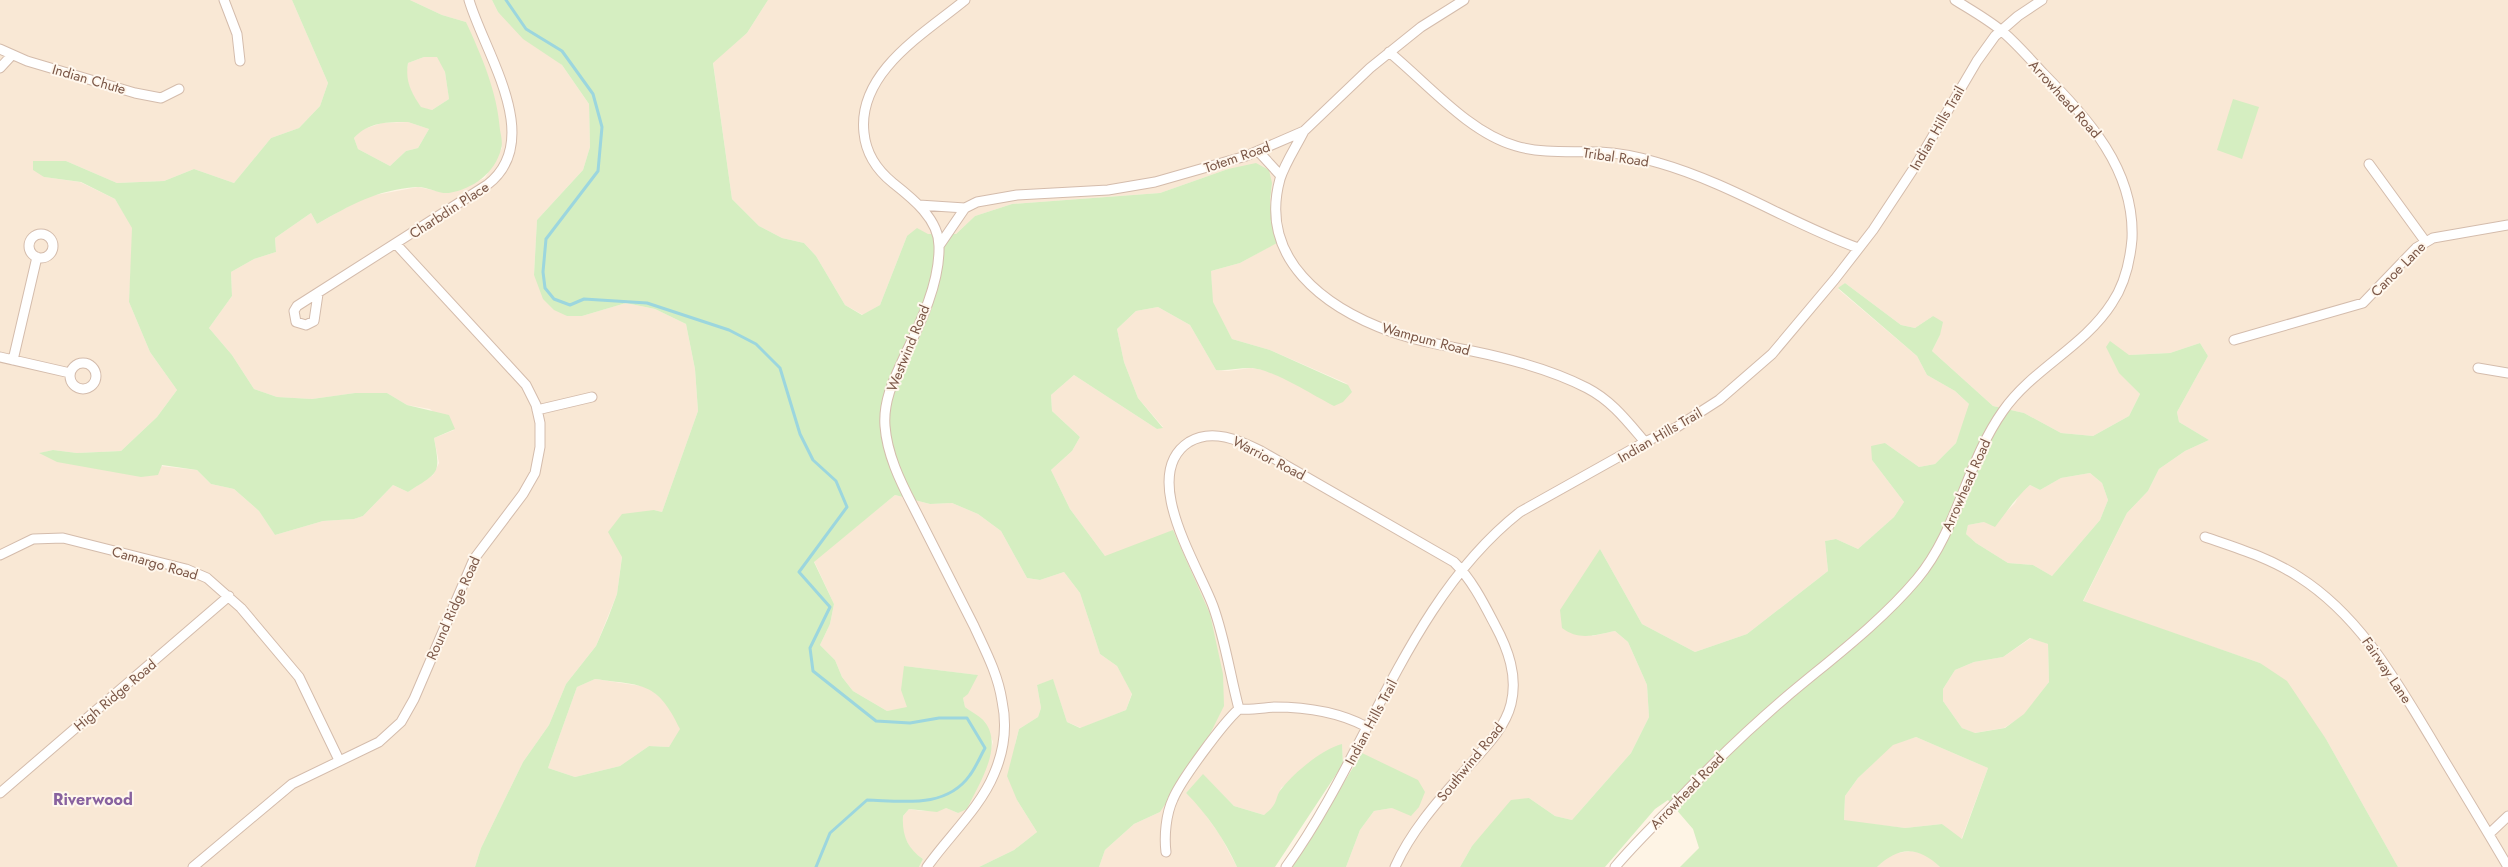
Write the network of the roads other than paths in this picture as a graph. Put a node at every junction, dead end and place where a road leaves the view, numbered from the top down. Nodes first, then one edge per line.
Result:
1 (224, 0) edge
2 (469, 0) edge
3 (966, 0) edge
4 (1464, 0) edge
5 (1955, 0) edge
6 (2042, 0) edge
7 (2002, 31) junction
8 (0, 48) edge
9 (1389, 52) junction
10 (12, 55) junction
11 (240, 61) dead end
12 (0, 68) edge
13 (179, 89) dead end
14 (1304, 132) junction
15 (1258, 151) junction
16 (2369, 164) dead end
17 (1281, 176) junction
18 (919, 205) junction
19 (965, 208) junction
20 (2508, 225) edge
21 (2425, 242) junction
22 (396, 244) junction
23 (940, 246) junction
24 (1858, 248) junction
25 (37, 257) dead end
26 (318, 294) dead end
27 (2234, 340) dead end
28 (0, 357) edge
29 (13, 360) junction
30 (2478, 368) dead end
31 (70, 373) dead end
32 (2508, 373) edge
33 (592, 397) dead end
34 (537, 410) junction
35 (1645, 442) junction
36 (2205, 537) dead end
37 (0, 555) edge
38 (1461, 569) junction
39 (229, 596) junction
40 (1239, 709) junction
41 (1367, 727) junction
42 (339, 760) junction
43 (0, 793) edge
44 (2508, 816) edge
45 (2488, 834) junction
46 (1166, 852) dead end
47 (193, 867) edge
48 (927, 867) edge
49 (1286, 867) edge
50 (1395, 867) edge
51 (1615, 867) edge
52 (2508, 867) edge

1 - 11 street
2 - 22 street, Charbdin Place
3 - 18 street
4 - 9 street, Totem Road
5 - 7 street, Arrowhead Road
6 - 7 street, Indian Hills Trail
7 - 24 street, Indian Hills Trail
7 - 51 street, Arrowhead Road
8 - 10 street, Indian Chute
9 - 14 street, Totem Road
9 - 24 street, Tribal Road
10 - 12 street
10 - 13 street, Indian Chute
14 - 15 street, Totem Road
14 - 17 street, Wampum Road
15 - 17 street
15 - 19 street, Totem Road
16 - 21 street
17 - 35 street, Wampum Road
18 - 19 street, Totem Road
18 - 23 street
19 - 23 street
20 - 21 street, Canoe Lane
21 - 27 street, Canoe Lane
22 - 26 street, Charbdin Place
22 - 34 street, Round Ridge Road
23 - 48 street, Westwind Road
24 - 35 street, Indian Hills Trail
25 - 29 street
28 - 29 street
29 - 31 street
30 - 32 street
33 - 34 street
34 - 42 street, Round Ridge Road
35 - 38 street, Indian Hills Trail
36 - 45 street, Fairway Lane
37 - 39 street, Camargo Road
38 - 40 street, Warrior Road
38 - 41 street, Indian Hills Trail
38 - 50 street, Southwind Road
39 - 42 street, Camargo Road
39 - 43 street, High Ridge Road
40 - 41 street
40 - 46 street
41 - 49 street, Indian Hills Trail
42 - 47 street, Round Ridge Road
44 - 45 street
45 - 52 street, Fairway Lane

